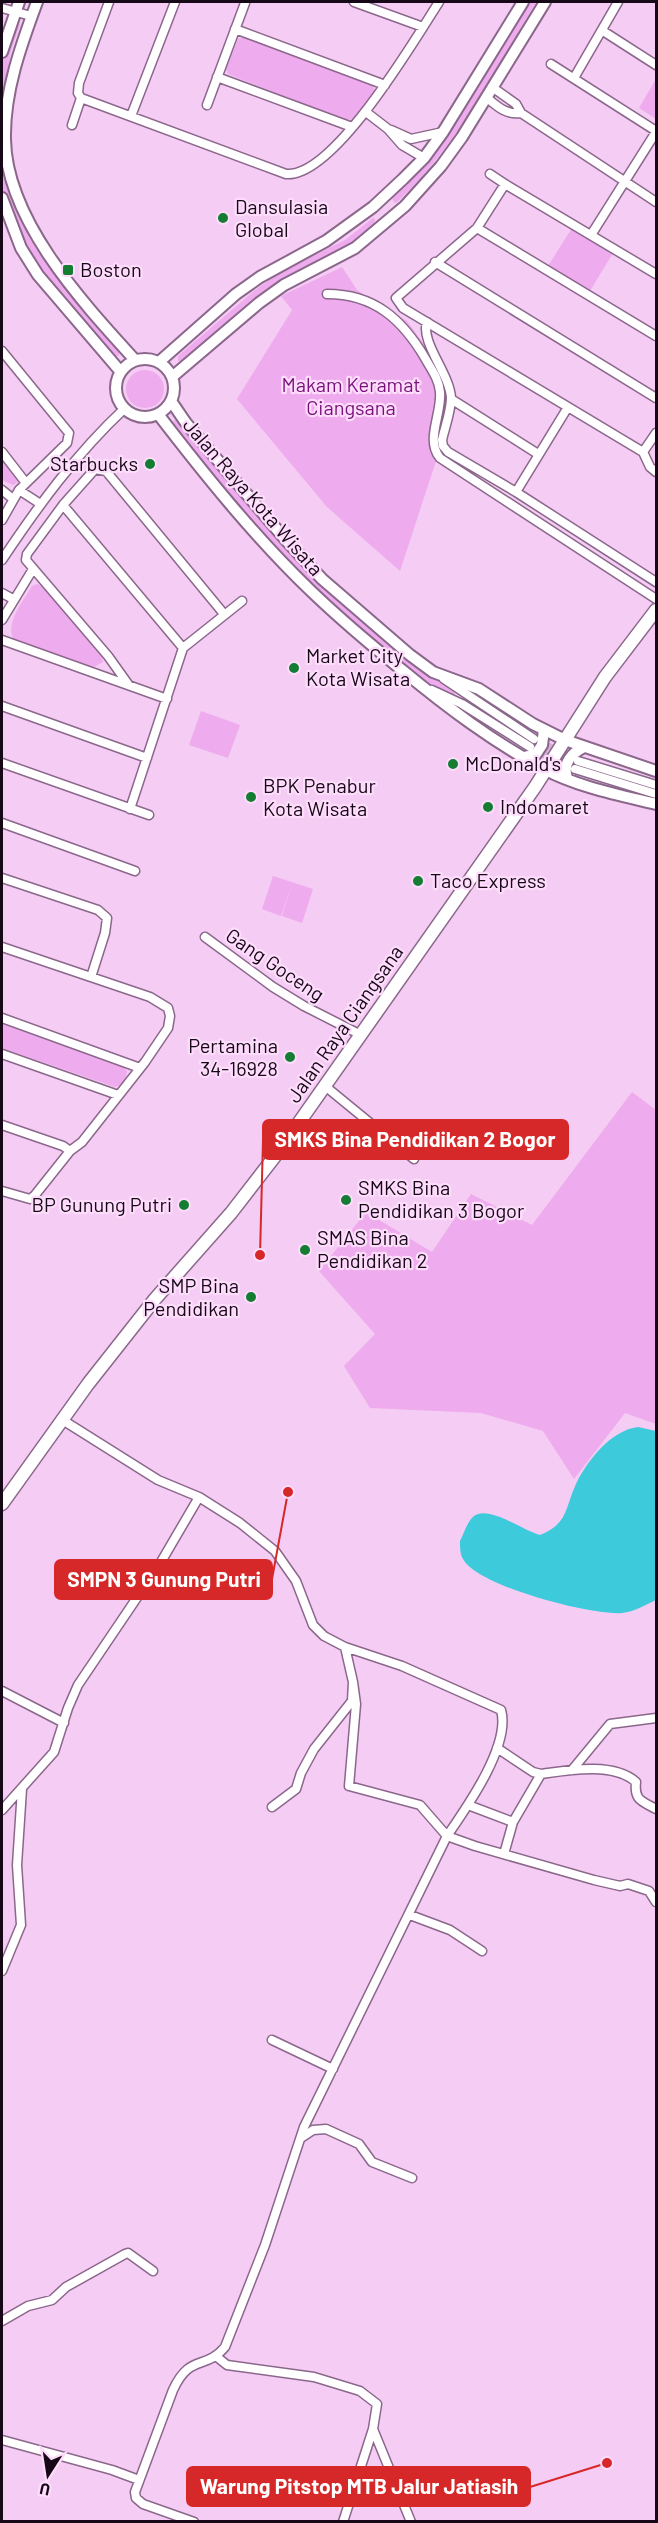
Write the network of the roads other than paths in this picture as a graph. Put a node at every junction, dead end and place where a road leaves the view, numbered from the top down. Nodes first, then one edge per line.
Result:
1 (37, 2) edge
2 (109, 2) edge
3 (175, 2) edge
4 (354, 2) edge
5 (439, 2) edge
6 (523, 2) edge
7 (545, 2) edge
8 (618, 2) edge
9 (245, 3) dead end
10 (17, 6) edge
11 (2, 8) edge
12 (32, 16) junction
13 (423, 27) junction
14 (235, 29) junction
15 (603, 31) junction
16 (2, 52) edge
17 (551, 64) dead end
18 (657, 64) edge
19 (217, 77) junction
20 (574, 78) junction
21 (386, 85) junction
22 (489, 92) junction
23 (81, 98) junction
24 (207, 105) dead end
25 (366, 112) junction
26 (521, 113) junction
27 (132, 116) junction
28 (72, 125) dead end
29 (352, 127) junction
30 (388, 129) junction
31 (657, 131) edge
32 (443, 132) junction
33 (424, 158) junction
34 (490, 174) dead end
35 (625, 182) junction
36 (505, 184) junction
37 (2, 198) edge
38 (657, 201) edge
39 (373, 207) junction
40 (385, 223) junction
41 (477, 228) junction
42 (591, 235) junction
43 (435, 262) junction
44 (657, 274) edge
45 (327, 294) dead end
46 (427, 322) junction
47 (657, 336) edge
48 (2, 351) edge
49 (135, 360) junction
50 (159, 362) junction
51 (120, 371) junction
52 (172, 377) junction
53 (657, 398) edge
54 (451, 399) junction
55 (171, 401) junction
56 (568, 407) junction
57 (124, 409) junction
58 (158, 414) junction
59 (657, 433) edge
60 (2, 452) edge
61 (643, 452) junction
62 (538, 454) junction
63 (657, 472) edge
64 (26, 483) junction
65 (2, 490) edge
66 (19, 490) junction
67 (516, 492) junction
68 (13, 499) junction
69 (39, 503) junction
70 (63, 505) junction
71 (2, 519) edge
72 (2, 560) edge
73 (33, 569) junction
74 (657, 582) edge
75 (2, 593) edge
76 (14, 599) junction
77 (657, 599) edge
78 (242, 601) dead end
79 (657, 610) edge
80 (224, 614) junction
81 (2, 620) edge
82 (2, 640) edge
83 (183, 648) junction
84 (434, 672) junction
85 (128, 684) junction
86 (167, 699) junction
87 (2, 706) edge
88 (544, 730) junction
89 (565, 740) junction
90 (584, 747) junction
91 (529, 748) junction
92 (147, 758) junction
93 (2, 764) edge
94 (546, 770) junction
95 (657, 771) edge
96 (567, 778) junction
97 (657, 785) edge
98 (657, 794) edge
99 (657, 804) edge
100 (130, 808) junction
101 (149, 815) dead end
102 (2, 823) edge
103 (135, 871) dead end
104 (2, 878) edge
105 (205, 937) dead end
106 (2, 947) edge
107 (91, 977) junction
108 (2, 1018) edge
109 (361, 1035) junction
110 (2, 1054) edge
111 (140, 1068) junction
112 (325, 1086) junction
113 (118, 1095) junction
114 (2, 1125) edge
115 (70, 1151) junction
116 (414, 1159) dead end
117 (2, 1191) edge
118 (60, 1419) junction
119 (199, 1497) junction
120 (2, 1504) edge
121 (345, 1647) junction
122 (353, 1682) junction
123 (2, 1691) edge
124 (657, 1718) edge
125 (64, 1723) junction
126 (497, 1748) junction
127 (572, 1770) junction
128 (541, 1774) junction
129 (22, 1788) junction
130 (468, 1805) junction
131 (272, 1807) dead end
132 (657, 1809) edge
133 (2, 1810) edge
134 (513, 1822) junction
135 (447, 1836) junction
136 (504, 1854) junction
137 (657, 1902) edge
138 (410, 1915) junction
139 (482, 1951) dead end
140 (2, 1970) edge
141 (272, 2040) dead end
142 (333, 2069) junction
143 (301, 2138) junction
144 (412, 2178) dead end
145 (153, 2271) dead end
146 (2, 2321) edge
147 (216, 2357) junction
148 (373, 2429) junction
149 (2, 2440) edge
150 (139, 2480) junction
151 (194, 2522) edge
152 (343, 2522) edge
153 (411, 2522) edge

1 - 12 street
2 - 23 street
3 - 27 street
4 - 13 street
5 - 13 street
6 - 32 street
7 - 22 street
8 - 15 street
9 - 14 street
10 - 11 street
10 - 12 street
10 - 16 street
12 - 49 street
13 - 21 street
14 - 19 street
14 - 21 street
15 - 18 street
15 - 20 street
17 - 20 street
19 - 24 street
19 - 29 street
20 - 31 street
21 - 25 street
22 - 26 street
22 - 26 street
22 - 40 street
23 - 27 street
23 - 28 street
25 - 29 street
25 - 30 street
26 - 35 street
27 - 29 street
30 - 32 street
30 - 33 street
31 - 35 street
32 - 33 street
33 - 39 street
34 - 36 street
35 - 38 street
35 - 42 street
36 - 41 street
36 - 42 street
37 - 51 street
39 - 40 street
39 - 50 street
40 - 52 street
41 - 43 street
41 - 47 street
42 - 44 street
43 - 46 street
43 - 53 street
45 - 77 street
46 - 54 street
46 - 56 street
48 - 64 street
49 - 50 street
49 - 51 street
50 - 52 street
51 - 57 street
52 - 55 street
54 - 62 street
54 - 67 street
55 - 58 street
55 - 84 street, Jalan Raya Kota Wisata
56 - 61 street
56 - 62 street
57 - 58 street
57 - 69 street
58 - 91 street, Jalan Raya Kota Wisata
59 - 61 street
60 - 64 street
61 - 63 street
62 - 67 street
64 - 66 street
65 - 68 street
66 - 68 street
66 - 69 street
67 - 74 street
68 - 71 street
69 - 72 street
70 - 73 street
70 - 80 street
70 - 83 street
73 - 76 street
73 - 85 street
75 - 76 street
76 - 81 street
78 - 80 street
79 - 89 main road, Jalan Raya Ciangsana
80 - 83 street
82 - 85 street
83 - 86 street
84 - 88 street, Jalan Raya Kota Wisata
84 - 91 street
85 - 86 street
86 - 92 street
87 - 92 street
88 - 89 street, Jalan Raya Kota Wisata
88 - 91 street
89 - 90 street, Jalan Raya Kota Wisata
89 - 94 main road, Jalan Raya Ciangsana
90 - 95 street, Jalan Raya Kota Wisata
90 - 96 street
91 - 94 street, Jalan Raya Kota Wisata
92 - 100 street
93 - 100 street
94 - 96 street, Jalan Raya Kota Wisata
94 - 109 main road, Jalan Raya Ciangsana
96 - 99 street, Jalan Raya Kota Wisata
97 - 98 street
100 - 101 street
102 - 103 street
104 - 107 street
105 - 109 street, Gang Goceng
106 - 107 street
107 - 111 street
108 - 111 street
109 - 112 main road, Jalan Raya Ciangsana
110 - 113 street
111 - 113 street
112 - 116 street
112 - 118 main road, Jalan Raya Ciangsana
113 - 115 street
114 - 115 street
115 - 117 street
118 - 119 street
118 - 120 main road, Jalan Raya Ciangsana
119 - 121 street
119 - 125 street
121 - 122 street
121 - 126 street
122 - 131 street
122 - 135 street
123 - 125 street
124 - 127 street
125 - 129 street
126 - 128 street
126 - 130 street
127 - 128 street
127 - 132 street
128 - 134 street
129 - 133 street
129 - 140 street
130 - 134 street
130 - 135 street
134 - 136 street
135 - 136 street
135 - 138 street
136 - 137 street
138 - 139 street
138 - 142 street
141 - 142 street
142 - 143 street
143 - 144 street
143 - 147 street
145 - 146 street
147 - 148 street
147 - 150 street
148 - 152 street
148 - 153 street
149 - 150 street
150 - 151 street

